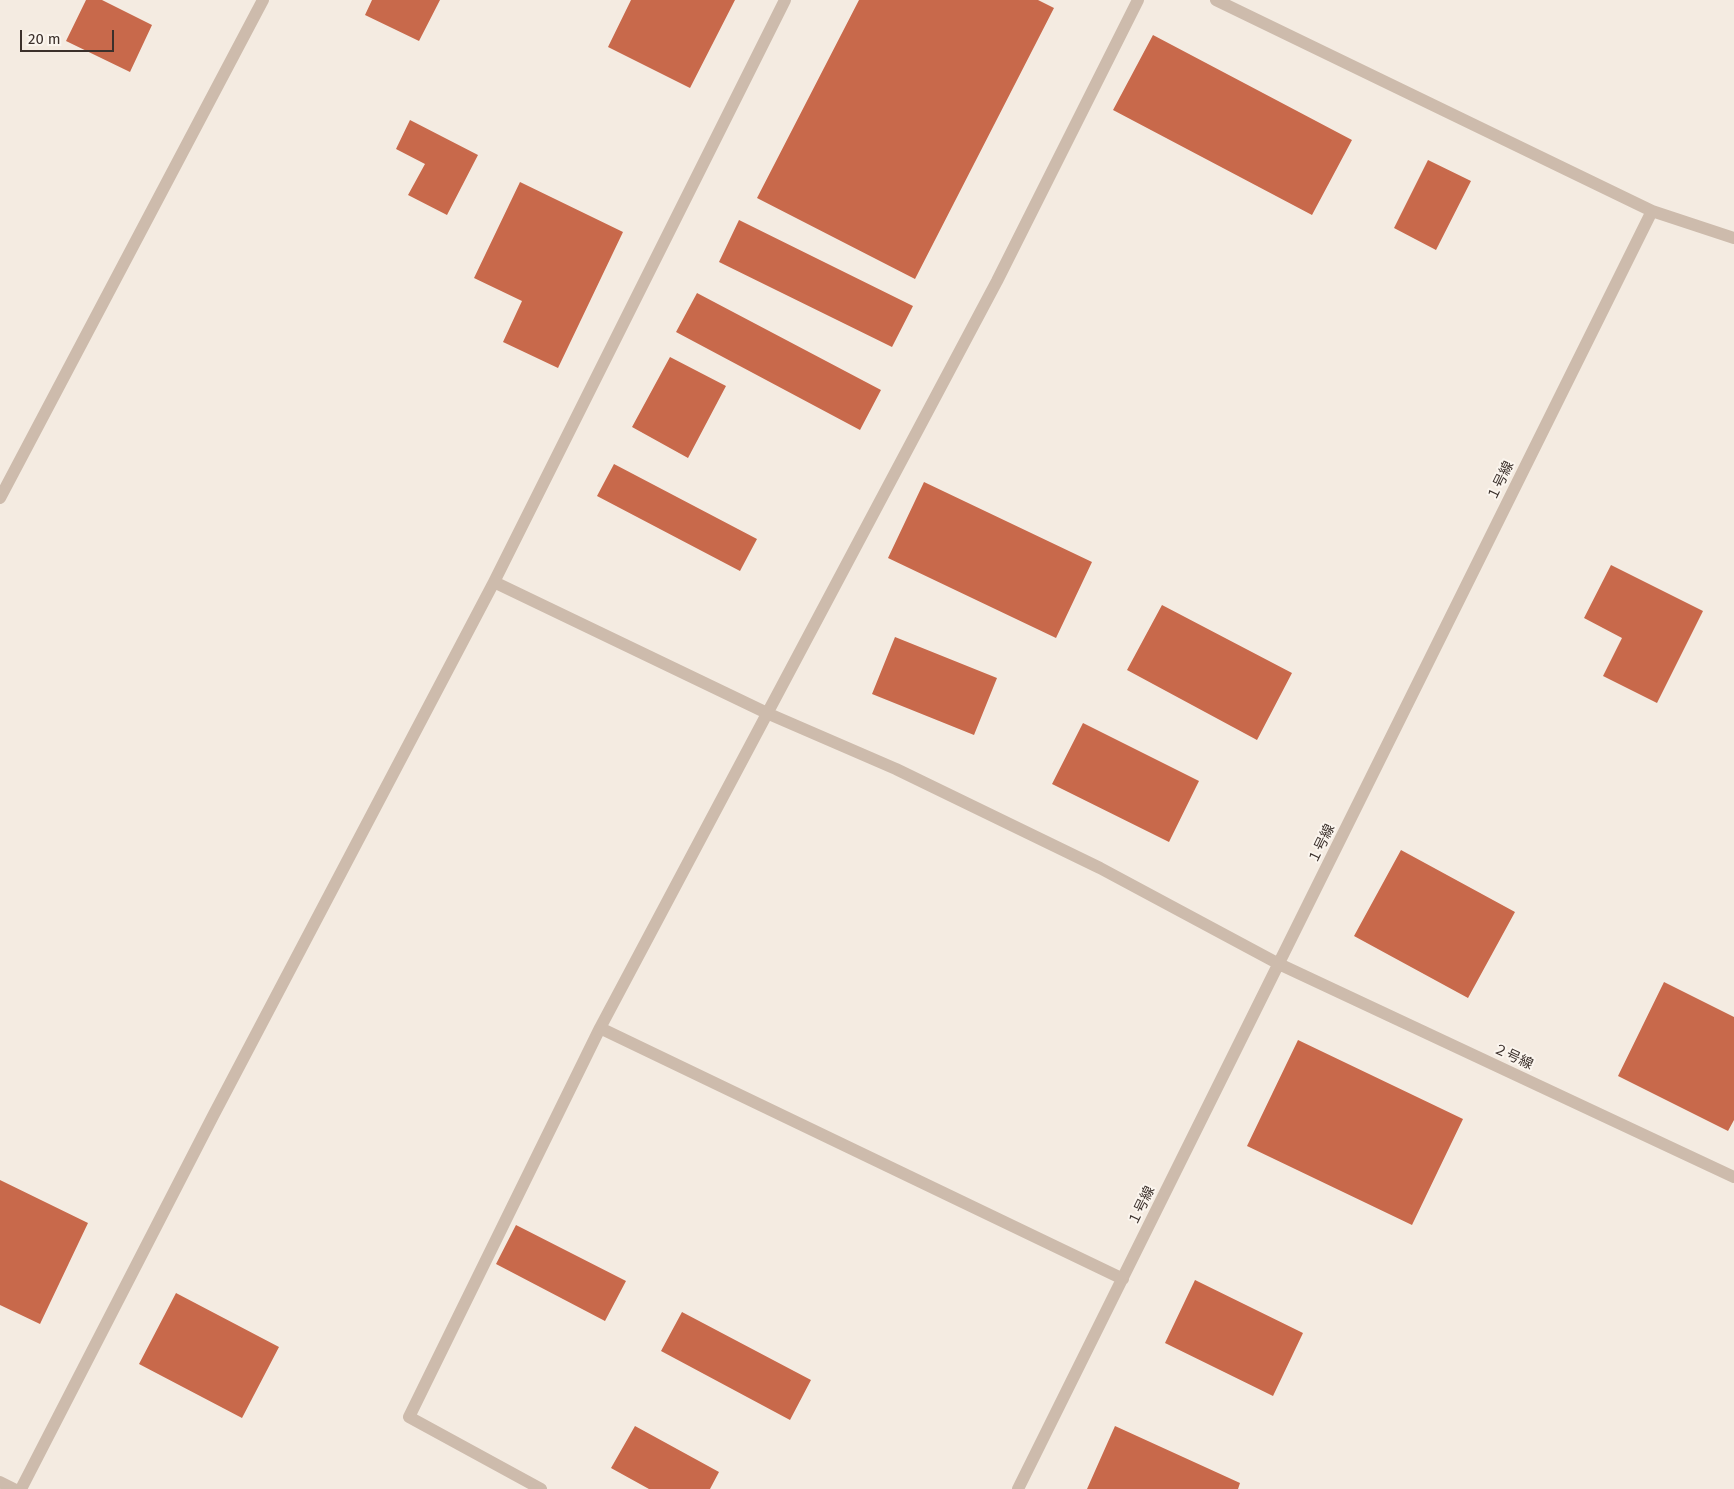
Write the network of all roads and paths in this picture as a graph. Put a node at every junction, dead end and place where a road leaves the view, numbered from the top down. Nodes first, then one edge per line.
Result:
1 (263, 0) edge
2 (785, 0) edge
3 (1138, 0) edge
4 (1216, 0) edge
5 (1652, 211) junction
6 (1734, 238) edge
7 (0, 498) edge
8 (494, 582) junction
9 (769, 714) junction
10 (1279, 964) junction
11 (600, 1028) junction
12 (1734, 1177) edge
13 (1122, 1279) junction
14 (0, 1482) edge
15 (14, 1489) edge
16 (21, 1489) edge
17 (541, 1489) edge
18 (1018, 1489) edge

1 - 7 lane
2 - 8 lane
3 - 9 lane
4 - 5 lane
5 - 6 lane
5 - 10 lane, １号線
8 - 9 lane, ２号線
8 - 16 lane
9 - 10 lane, ２号線
9 - 11 lane
10 - 12 lane, ２号線
10 - 13 lane, １号線
11 - 13 lane
11 - 17 lane
13 - 18 lane, １号線
14 - 15 lane

